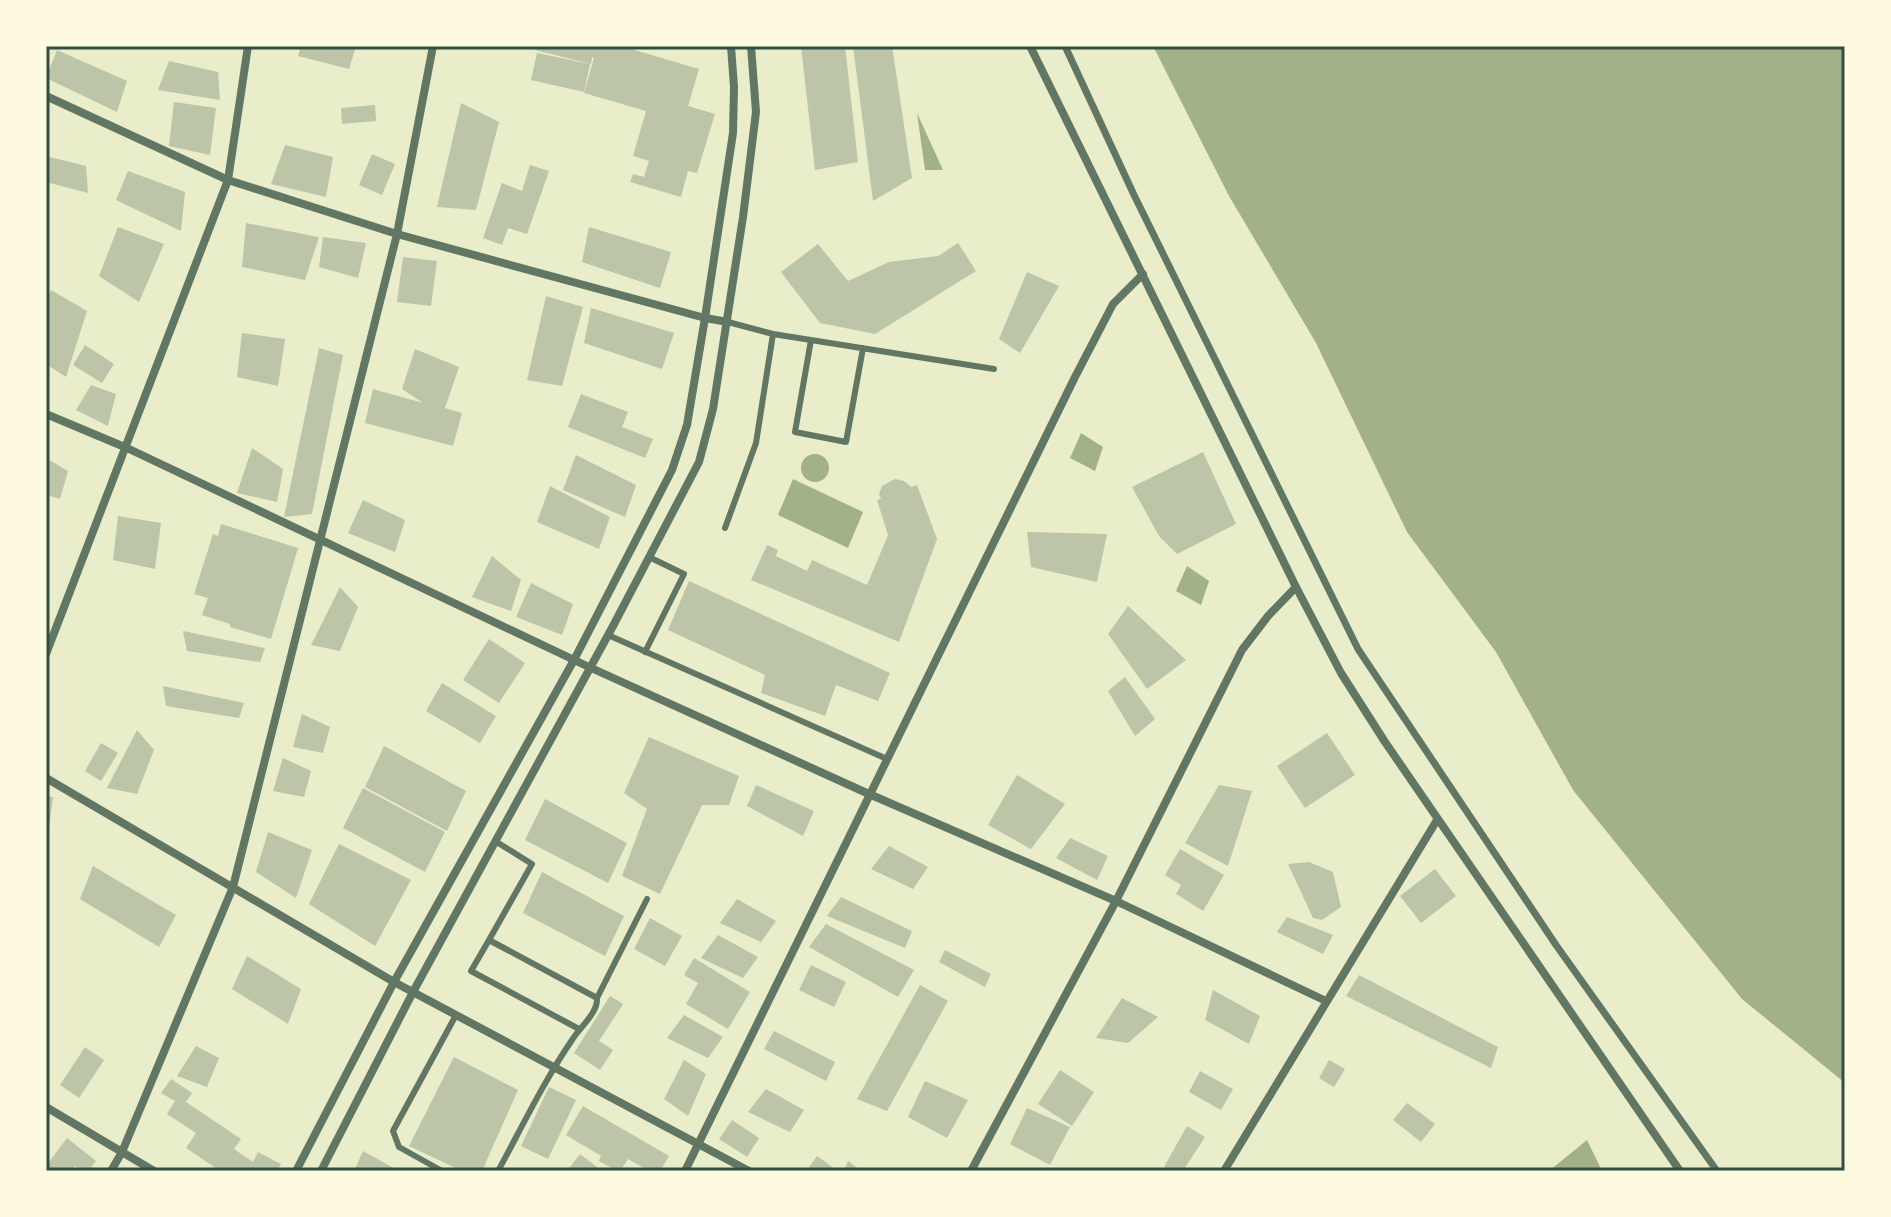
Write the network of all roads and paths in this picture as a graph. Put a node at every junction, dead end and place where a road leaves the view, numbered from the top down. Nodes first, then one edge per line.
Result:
1 (248, 46) edge
2 (433, 46) edge
3 (731, 46) edge
4 (751, 46) edge
5 (1030, 46) edge
6 (1065, 46) edge
7 (46, 96) edge
8 (228, 180) junction
9 (397, 234) junction
10 (1143, 274) junction
11 (705, 318) junction
12 (728, 322) junction
13 (773, 334) junction
14 (811, 340) junction
15 (863, 348) junction
16 (994, 369) dead end
17 (46, 414) edge
18 (127, 448) junction
19 (725, 528) dead end
20 (319, 539) junction
21 (649, 557) junction
22 (1296, 587) junction
23 (608, 635) junction
24 (645, 652) junction
25 (46, 654) edge
26 (574, 660) junction
27 (589, 667) junction
28 (887, 759) junction
29 (46, 778) edge
30 (869, 794) junction
31 (1437, 820) junction
32 (495, 841) junction
33 (233, 887) junction
34 (647, 899) dead end
35 (1116, 901) junction
36 (489, 940) junction
37 (394, 982) junction
38 (413, 992) junction
39 (597, 998) junction
40 (1326, 1001) junction
41 (456, 1015) junction
42 (579, 1029) junction
43 (554, 1067) junction
44 (46, 1107) edge
45 (698, 1144) junction
46 (122, 1152) junction
47 (111, 1171) edge
48 (154, 1171) edge
49 (296, 1171) edge
50 (321, 1171) edge
51 (442, 1171) edge
52 (498, 1171) edge
53 (685, 1171) edge
54 (749, 1171) edge
55 (971, 1171) edge
56 (1224, 1171) edge
57 (1680, 1171) edge
58 (1717, 1171) edge

1 - 8 street
2 - 9 street
3 - 11 street
4 - 12 street
5 - 10 street
6 - 58 street
7 - 8 street
8 - 9 street
8 - 18 street
9 - 11 street
9 - 20 street
10 - 22 street
10 - 28 street
11 - 12 street
11 - 26 street
12 - 13 lane
12 - 21 street
13 - 14 lane
13 - 19 lane
14 - 15 lane
14 - 15 lane
15 - 16 lane
17 - 18 street
18 - 20 street
18 - 25 street
20 - 26 street
20 - 33 street
21 - 23 street
21 - 24 lane
22 - 31 street
22 - 35 street
23 - 24 lane
23 - 27 street
24 - 28 lane
26 - 27 street
26 - 37 street
27 - 30 street
27 - 32 street
28 - 30 street
29 - 33 street
30 - 35 street
30 - 45 street
31 - 40 street
31 - 57 street
32 - 36 lane
32 - 38 street
33 - 37 street
33 - 46 street
34 - 39 lane
35 - 40 street
35 - 55 street
36 - 39 lane
36 - 42 lane
37 - 38 street
37 - 49 street
38 - 41 street
38 - 50 street
39 - 42 lane
40 - 56 street
41 - 43 street
41 - 51 lane
42 - 43 lane
43 - 45 street
43 - 52 lane
44 - 46 street
45 - 53 street
45 - 54 street
46 - 47 street
46 - 48 street

